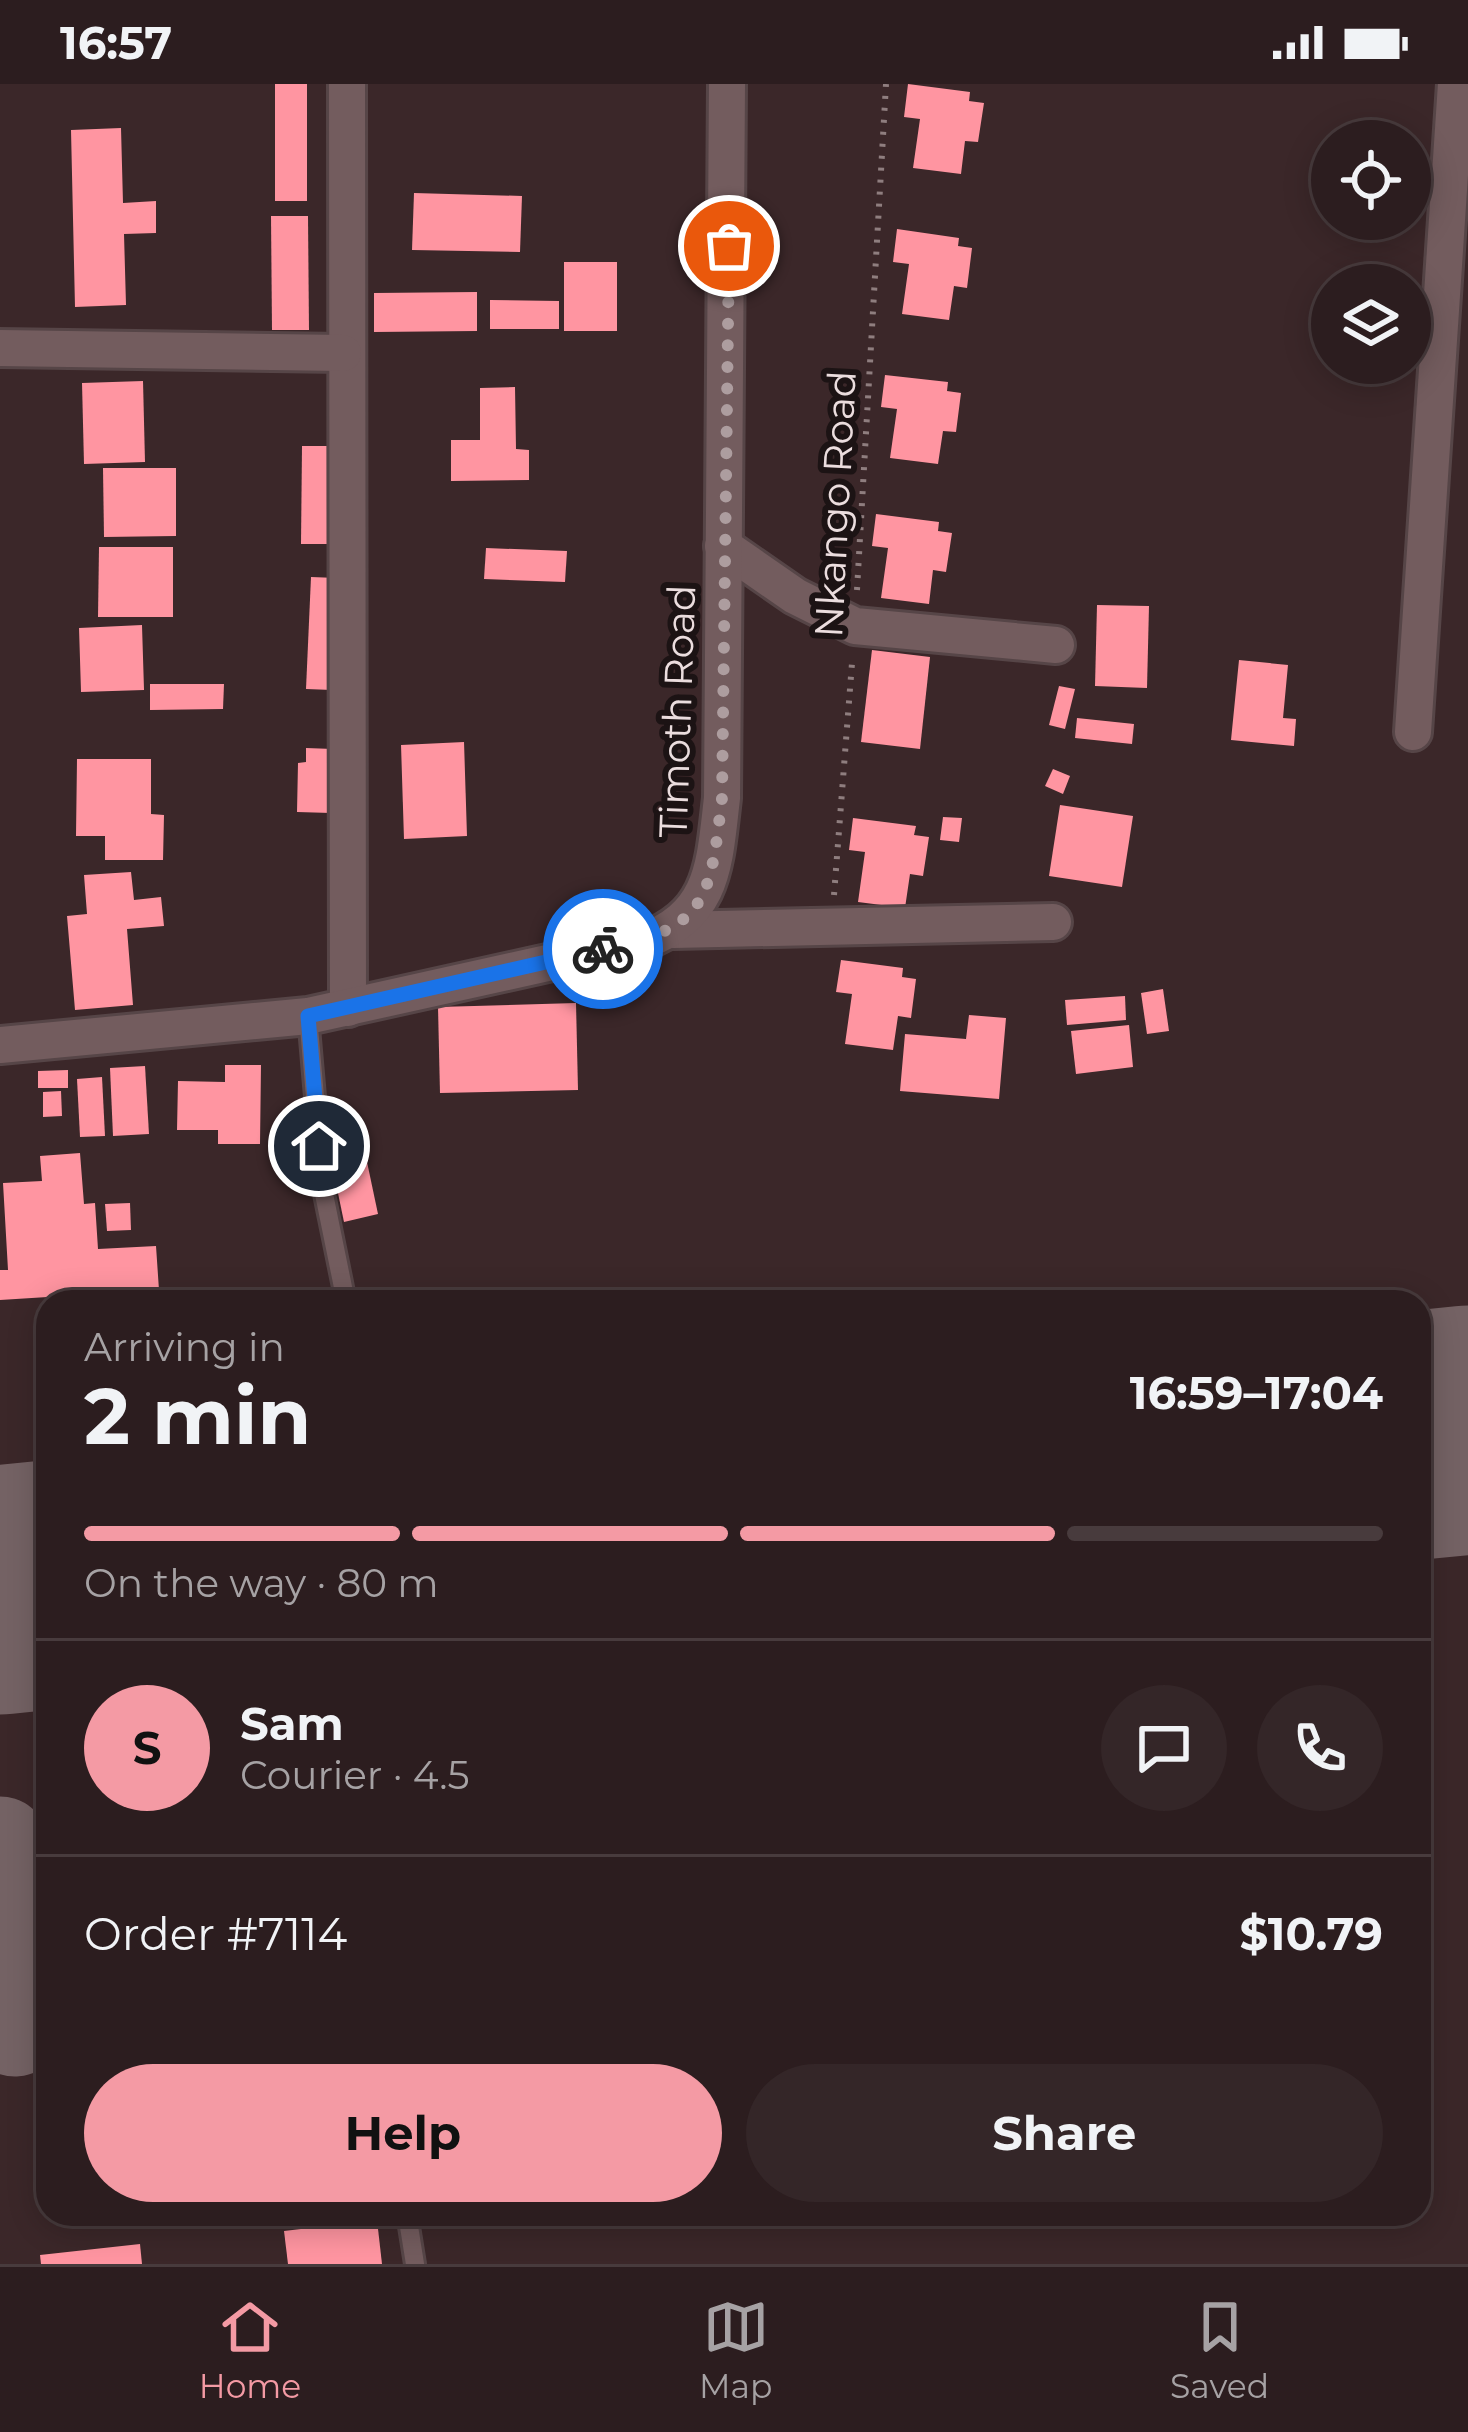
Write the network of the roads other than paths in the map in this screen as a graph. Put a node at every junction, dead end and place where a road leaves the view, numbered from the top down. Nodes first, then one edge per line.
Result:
1 (347, 84) edge
2 (727, 84) edge
3 (1456, 84) edge
4 (0, 348) edge
5 (344, 352) junction
6 (723, 546) junction
7 (1056, 645) dead end
8 (1413, 732) dead end
9 (1053, 922) dead end
10 (674, 930) junction
11 (348, 1008) junction
12 (308, 1016) junction
13 (0, 1045) edge
14 (344, 1290) edge
15 (409, 2226) edge
16 (415, 2264) edge

1 - 5 street
2 - 6 street, Timoth Road
3 - 8 street
4 - 5 street
5 - 11 street
6 - 7 street
6 - 10 street, Timoth Road
9 - 10 street
10 - 11 street
11 - 12 street
12 - 13 street
12 - 14 lane
15 - 16 lane

